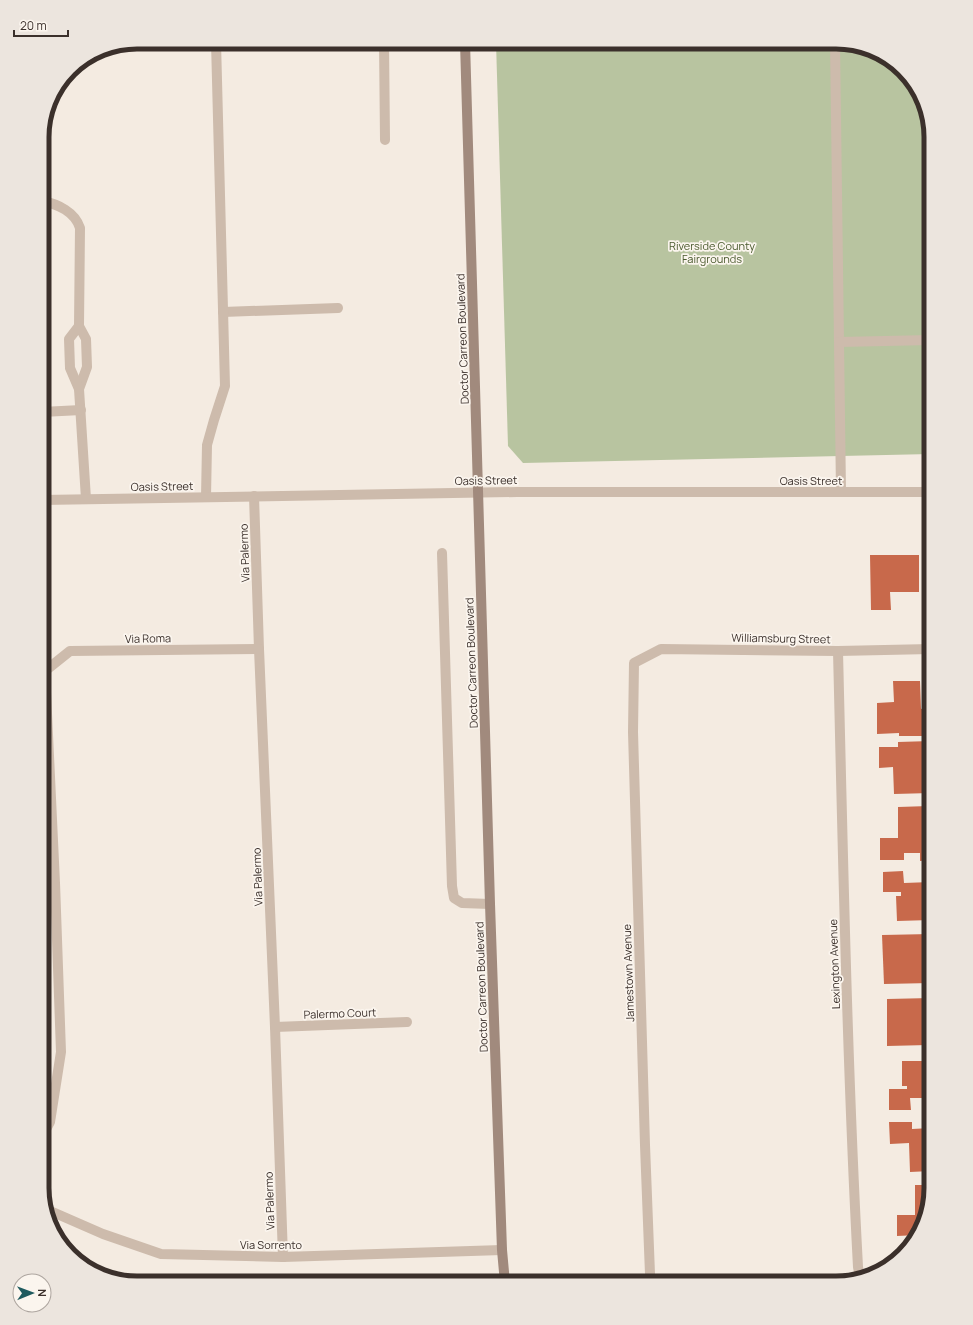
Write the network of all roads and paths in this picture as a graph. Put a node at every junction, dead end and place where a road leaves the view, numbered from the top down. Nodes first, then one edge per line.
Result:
1 (216, 49) edge
2 (384, 49) edge
3 (465, 49) edge
4 (835, 49) edge
5 (386, 140) dead end
6 (49, 202) edge
7 (338, 308) dead end
8 (223, 312) junction
9 (79, 326) junction
10 (924, 340) edge
11 (839, 342) junction
12 (79, 389) junction
13 (81, 410) junction
14 (49, 412) edge
15 (479, 492) junction
16 (841, 492) junction
17 (924, 492) edge
18 (254, 496) junction
19 (206, 497) junction
20 (86, 499) junction
21 (49, 500) edge
22 (442, 553) dead end
23 (259, 649) junction
24 (924, 649) edge
25 (838, 651) junction
26 (634, 663) joint
27 (49, 668) edge
28 (49, 756) edge
29 (490, 904) junction
30 (406, 1022) dead end
31 (275, 1027) junction
32 (49, 1124) edge
33 (52, 1212) edge
34 (502, 1250) junction
35 (283, 1257) junction
36 (859, 1273) edge
37 (504, 1276) edge
38 (650, 1276) edge

1 - 8 street
2 - 5 street
3 - 15 main road, Doctor Carreon Boulevard
4 - 11 street
6 - 9 street
7 - 8 street
8 - 19 street
9 - 12 street
9 - 12 street
10 - 11 street
11 - 16 street
12 - 13 street
13 - 14 street
13 - 20 street
15 - 16 street, Oasis Street
15 - 18 street, Oasis Street
15 - 29 main road, Doctor Carreon Boulevard
16 - 17 street, Oasis Street
18 - 19 street, Oasis Street
18 - 23 street, Via Palermo
19 - 20 street, Oasis Street
20 - 21 street, Oasis Street
22 - 29 street
23 - 27 street, Via Roma
23 - 31 street, Via Palermo
24 - 25 street, Williamsburg Street
25 - 26 street, Williamsburg Street
25 - 36 street, Lexington Avenue
26 - 38 street, Jamestown Avenue
28 - 32 street, Via Roma
29 - 34 main road, Doctor Carreon Boulevard
30 - 31 street, Palermo Court
31 - 35 street, Via Palermo
33 - 35 street, Via Sorrento
34 - 35 street, Via Sorrento
34 - 37 main road, Doctor Carreon Boulevard

